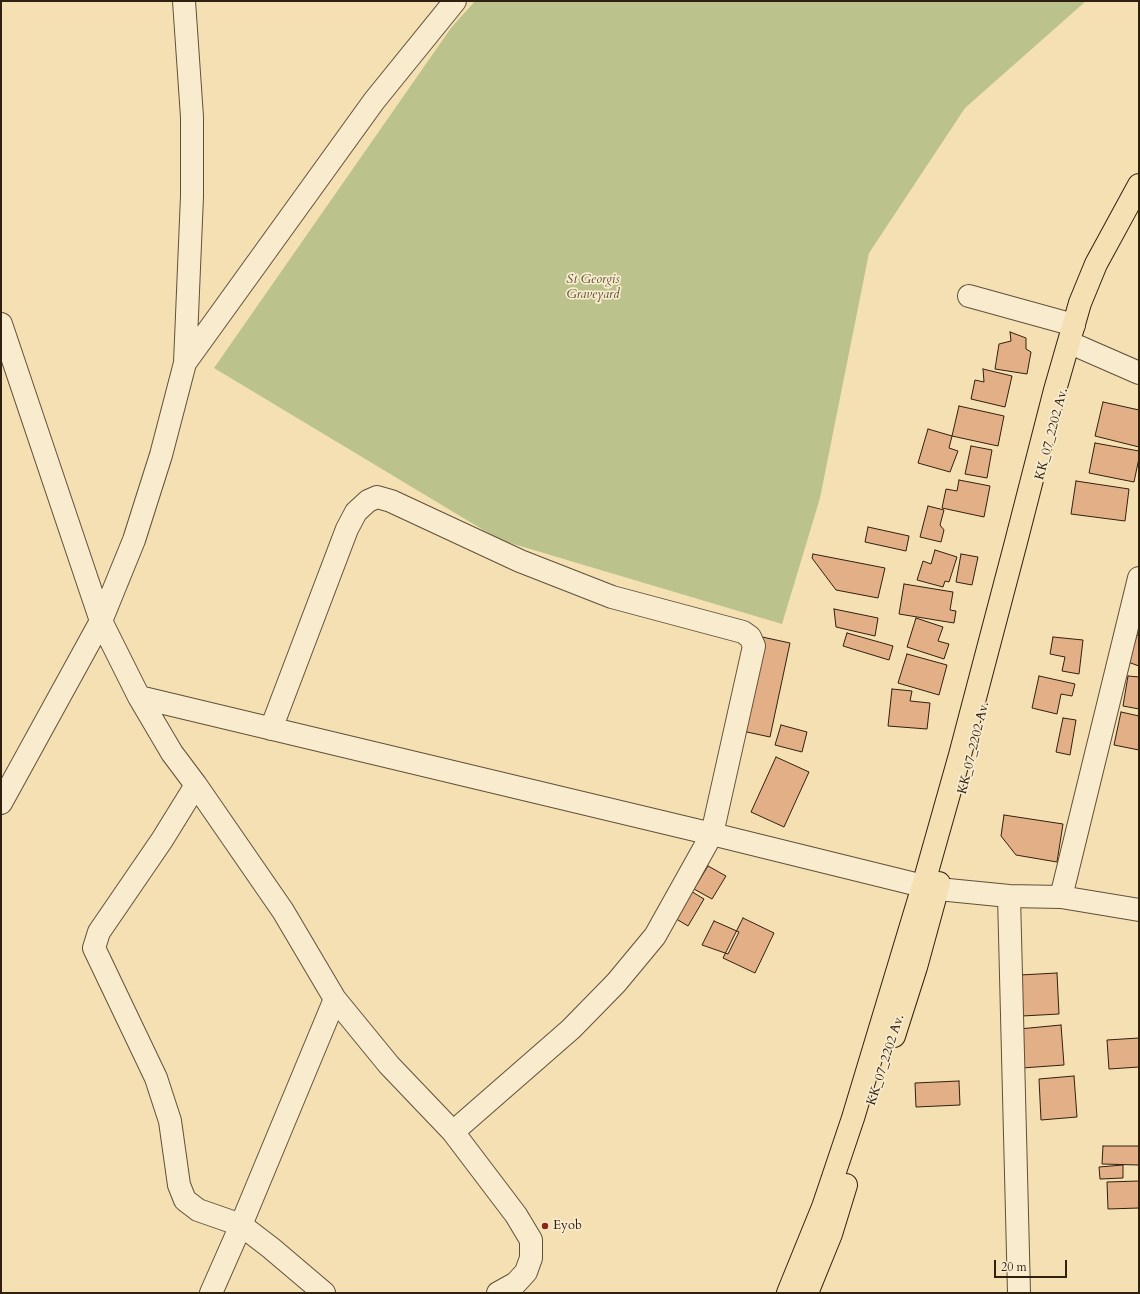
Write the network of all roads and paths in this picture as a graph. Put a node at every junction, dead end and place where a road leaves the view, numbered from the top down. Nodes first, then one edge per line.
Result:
1 (184, 1) edge
2 (455, 1) edge
3 (1139, 185) edge
4 (1139, 205) edge
5 (969, 296) dead end
6 (1, 324) edge
7 (1074, 335) junction
8 (185, 363) junction
9 (1139, 373) edge
10 (1139, 578) edge
11 (100, 621) junction
12 (139, 697) junction
13 (271, 728) junction
14 (196, 785) junction
15 (1, 802) edge
16 (712, 834) junction
17 (931, 887) junction
18 (1009, 896) junction
19 (1061, 897) junction
20 (1139, 910) edge
21 (335, 999) junction
22 (453, 1132) junction
23 (241, 1225) junction
24 (211, 1293) edge
25 (324, 1293) edge
26 (498, 1293) edge
27 (788, 1293) edge
28 (807, 1293) edge
29 (1019, 1293) edge

1 - 8 street
2 - 8 street
3 - 7 main road
4 - 7 main road
5 - 7 street
6 - 11 street
7 - 9 street
7 - 17 main road
8 - 11 street
10 - 19 street
11 - 12 street
11 - 15 street
12 - 13 street
12 - 14 street
13 - 16 street
13 - 16 street
14 - 21 street
14 - 23 street
16 - 17 street
16 - 22 street
17 - 18 street
17 - 27 main road
17 - 28 main road, KK_07_2202 Av.
18 - 19 street
18 - 29 street
19 - 20 street
21 - 22 street
21 - 23 street
22 - 26 street
23 - 24 street
23 - 25 street

